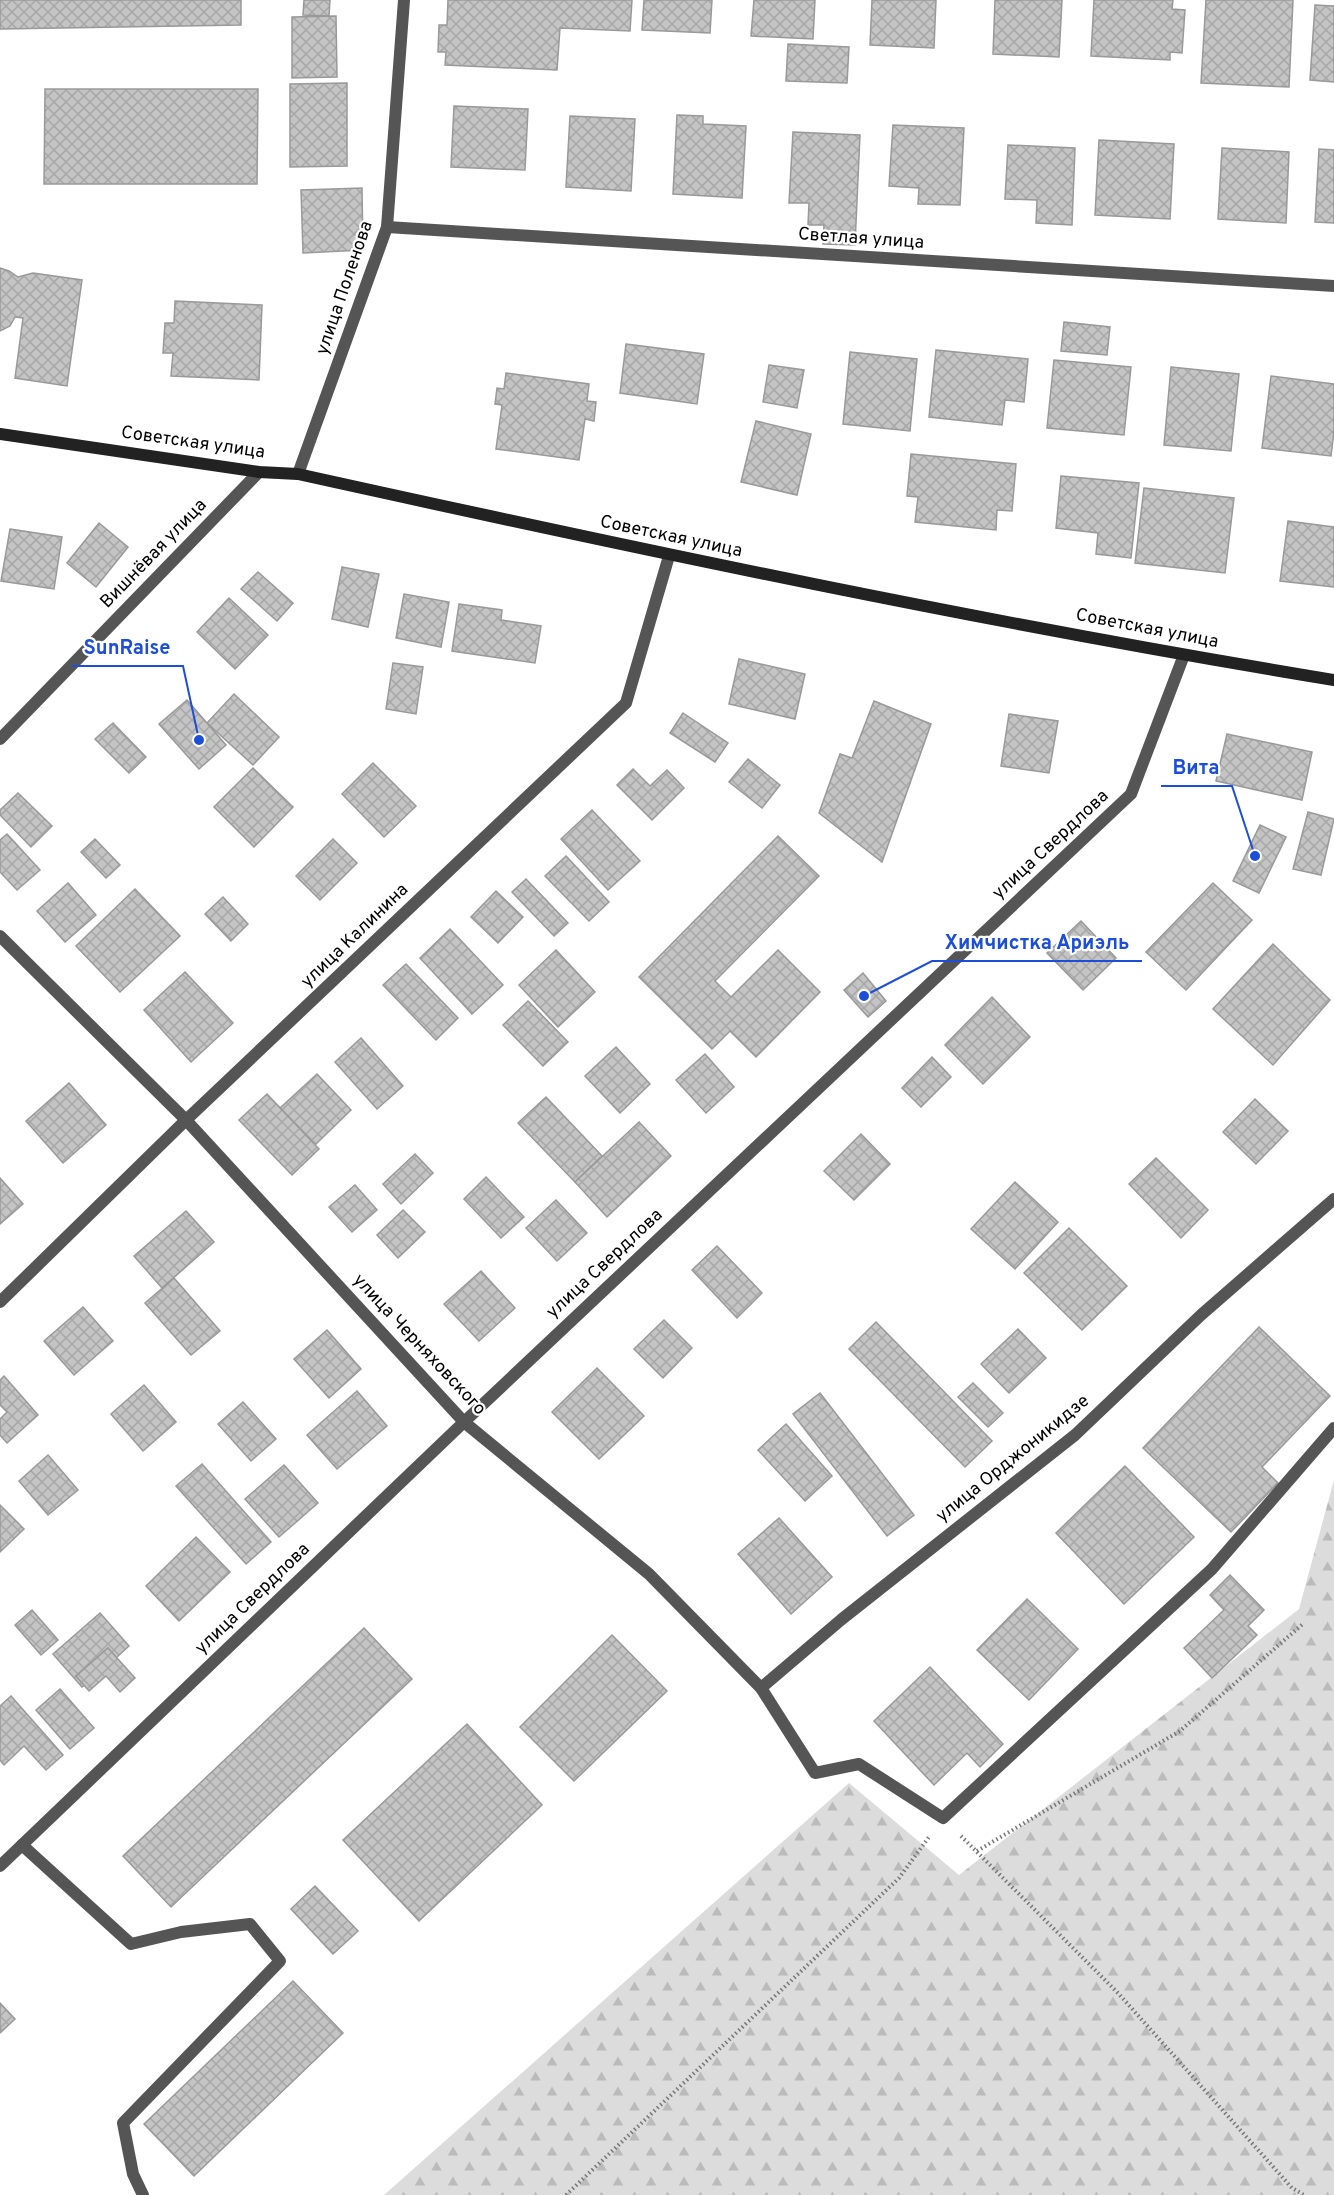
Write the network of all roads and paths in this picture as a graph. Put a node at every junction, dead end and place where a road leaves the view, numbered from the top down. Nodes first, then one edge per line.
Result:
1 (404, 0) edge
2 (387, 227) junction
3 (1334, 286) edge
4 (0, 434) edge
5 (259, 472) junction
6 (298, 474) junction
7 (669, 556) junction
8 (1184, 655) junction
9 (1334, 680) edge
10 (0, 739) edge
11 (0, 936) edge
12 (186, 1120) junction
13 (1334, 1199) edge
14 (0, 1302) edge
15 (464, 1422) junction
16 (1334, 1428) edge
17 (1304, 1623) dead end
18 (761, 1688) junction
19 (943, 1818) junction
20 (22, 1845) junction
21 (977, 1851) junction
22 (0, 1866) edge
23 (142, 2195) edge
24 (566, 2195) edge
25 (1304, 2195) edge

1 - 2 street, улица Поленова
2 - 3 street, Светлая улица
2 - 6 street, улица Поленова
4 - 5 street, Советская улица
5 - 6 street, Советская улица
5 - 10 street, Вишнёвая улица
6 - 7 street, Советская улица
7 - 8 street, Советская улица
7 - 12 street, улица Калинина
8 - 9 street, Советская улица
8 - 15 street, улица Свердлова
11 - 12 street, улица Черняховского
12 - 14 street, улица Калинина
12 - 15 street, улица Черняховского
13 - 18 street, улица Орджоникидзе
15 - 18 street, улица Черняховского
15 - 20 street, улица Свердлова
16 - 19 street
17 - 21 path
18 - 19 street, улица Черняховского
19 - 21 path
19 - 24 path
20 - 22 street, улица Свердлова
20 - 23 street
21 - 25 path

